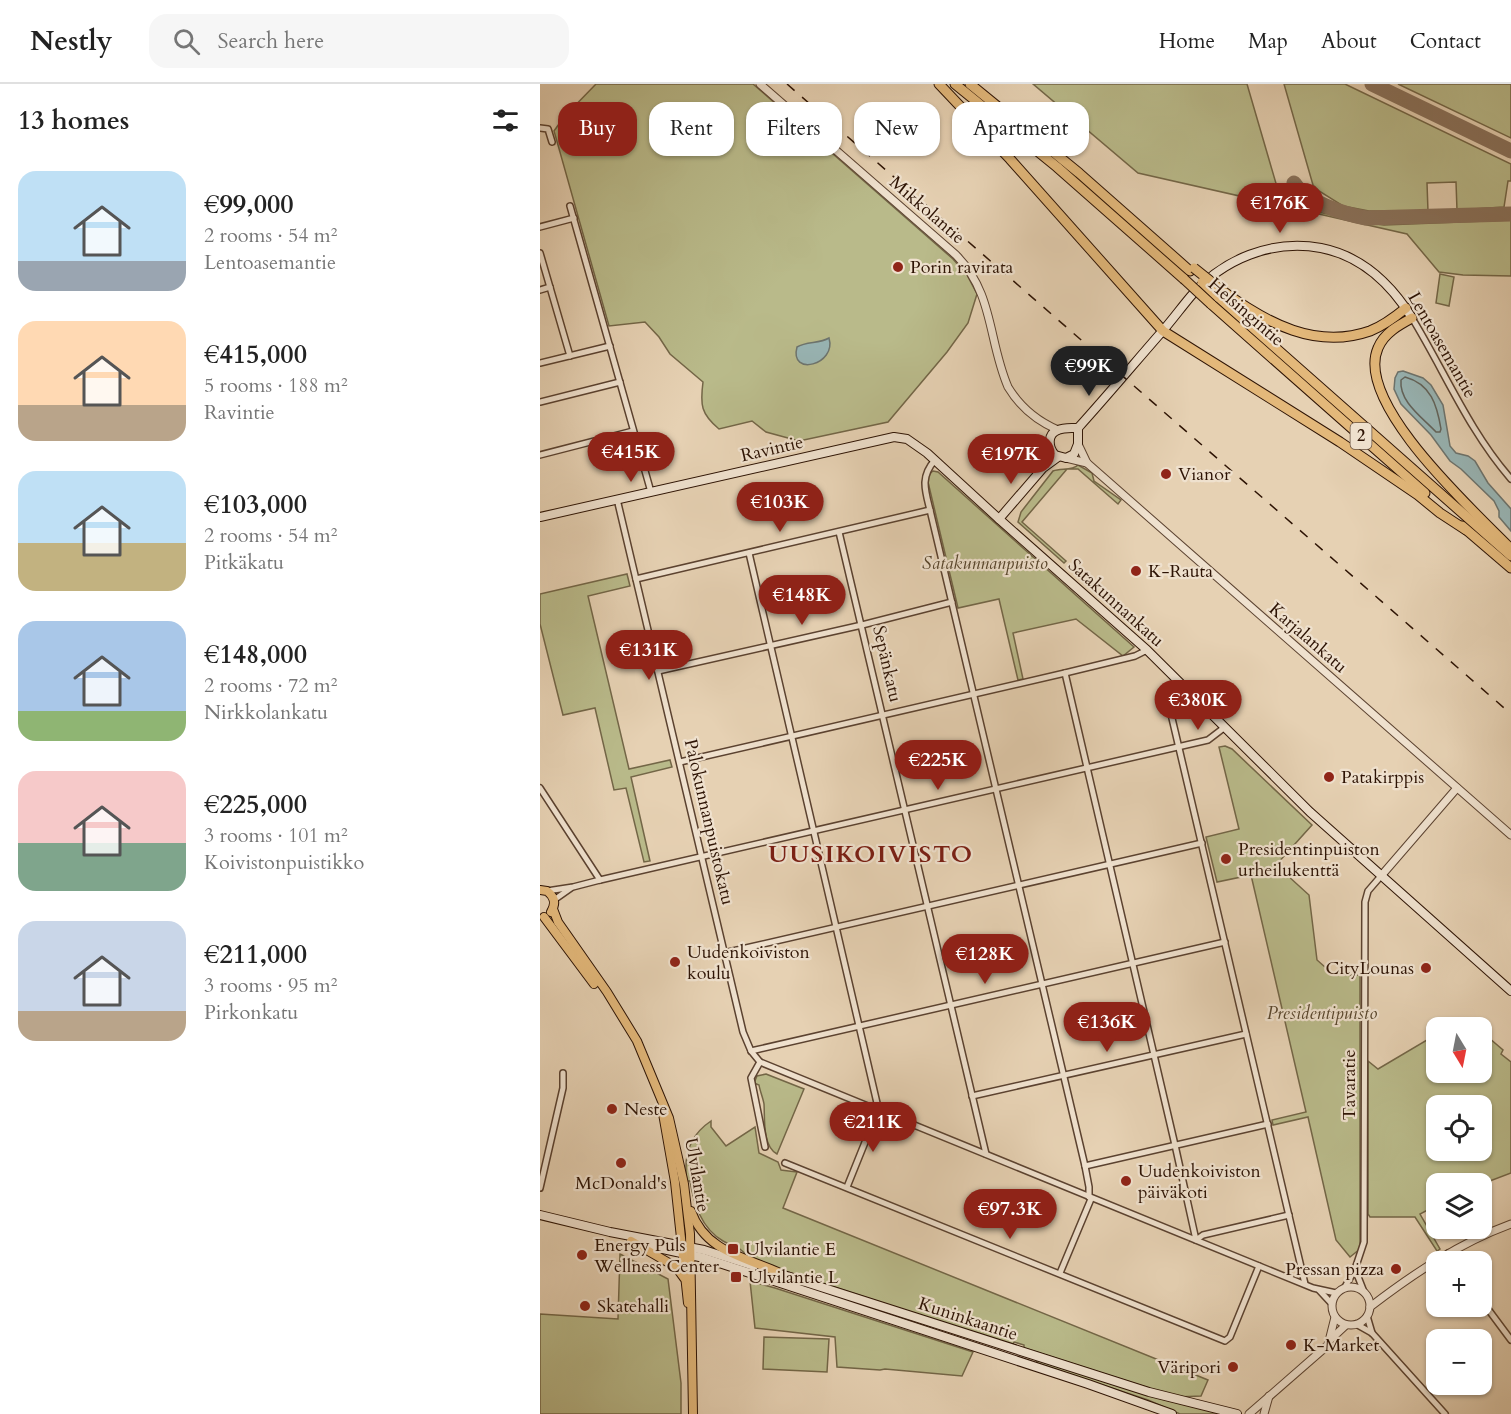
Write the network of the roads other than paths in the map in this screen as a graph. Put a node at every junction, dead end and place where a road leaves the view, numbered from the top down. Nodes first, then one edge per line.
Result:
1 (760, 84) edge
2 (939, 84) edge
3 (955, 84) edge
4 (970, 84) edge
5 (540, 128) edge
6 (552, 142) dead end
7 (570, 206) dead end
8 (574, 218) junction
9 (540, 227) edge
10 (540, 253) edge
11 (1189, 273) junction
12 (550, 287) junction
13 (540, 290) edge
14 (1218, 297) junction
15 (1406, 309) junction
16 (1412, 318) junction
17 (1163, 331) junction
18 (610, 346) junction
19 (570, 356) junction
20 (540, 363) edge
21 (620, 382) junction
22 (540, 402) edge
23 (1042, 423) junction
24 (1078, 428) junction
25 (1062, 429) junction
26 (633, 431) junction
27 (1078, 441) junction
28 (1049, 442) junction
29 (540, 455) edge
30 (1058, 455) junction
31 (935, 460) junction
32 (1087, 463) junction
33 (1511, 479) edge
34 (651, 492) junction
35 (617, 500) junction
36 (930, 510) junction
37 (540, 517) edge
38 (999, 519) junction
39 (1466, 530) junction
40 (839, 532) junction
41 (1511, 549) edge
42 (749, 553) junction
43 (1511, 556) edge
44 (1511, 568) edge
45 (636, 579) junction
46 (952, 602) junction
47 (862, 625) junction
48 (770, 646) junction
49 (1147, 650) junction
50 (658, 671) junction
51 (1065, 673) junction
52 (974, 694) junction
53 (1167, 697) dead end
54 (883, 715) junction
55 (1225, 728) junction
56 (792, 736) junction
57 (1179, 747) junction
58 (680, 762) junction
59 (1087, 768) junction
60 (540, 788) edge
61 (1457, 788) junction
62 (996, 790) junction
63 (905, 810) junction
64 (814, 831) junction
65 (1511, 836) edge
66 (1202, 843) junction
67 (702, 857) junction
68 (1110, 863) junction
69 (1381, 876) junction
70 (600, 880) junction
71 (1019, 885) junction
72 (573, 887) junction
73 (543, 890) edge
74 (554, 904) junction
75 (928, 906) junction
76 (542, 917) edge
77 (836, 927) junction
78 (1225, 942) junction
79 (724, 953) junction
80 (1133, 964) junction
81 (1042, 984) junction
82 (1511, 991) edge
83 (951, 1005) junction
84 (626, 1024) junction
85 (860, 1026) junction
86 (1246, 1034) junction
87 (751, 1051) junction
88 (1154, 1055) junction
89 (760, 1062) junction
90 (563, 1073) dead end
91 (1063, 1075) junction
92 (972, 1096) junction
93 (662, 1102) junction
94 (877, 1110) junction
95 (1268, 1124) junction
96 (1176, 1145) junction
97 (765, 1147) dead end
98 (986, 1154) junction
99 (785, 1163) dead end
100 (1084, 1166) junction
101 (684, 1184) junction
102 (847, 1187) junction
103 (540, 1188) edge
104 (1090, 1198) junction
105 (540, 1215) edge
106 (1289, 1215) junction
107 (1511, 1224) edge
108 (610, 1232) junction
109 (1196, 1240) junction
110 (631, 1241) junction
111 (687, 1250) junction
112 (1452, 1251) edge
113 (1259, 1266) junction
114 (1426, 1267) edge
115 (1355, 1269) junction
116 (777, 1272) junction
117 (1060, 1273) junction
118 (686, 1280) junction
119 (1305, 1284) junction
120 (1345, 1287) junction
121 (1319, 1290) junction
122 (1336, 1293) junction
123 (1386, 1293) junction
124 (1365, 1294) junction
125 (1332, 1304) junction
126 (1370, 1306) junction
127 (1492, 1314) edge
128 (691, 1316) junction
129 (1367, 1316) junction
130 (1335, 1317) junction
131 (1356, 1324) junction
132 (1346, 1325) junction
133 (1372, 1333) junction
134 (1331, 1339) junction
135 (1511, 1340) edge
136 (1269, 1396) junction
137 (1265, 1413) edge
138 (693, 1414) edge
139 (1172, 1414) edge
140 (1237, 1414) edge
141 (1249, 1414) edge
142 (1445, 1414) edge

1 - 23 street, Mikkolantie
2 - 17 highway
3 - 11 highway, Helsingintie / 2
4 - 11 highway, Helsingintie / 2
5 - 6 street
7 - 8 street
8 - 9 street
8 - 18 street
10 - 12 street
11 - 14 highway, Helsingintie / 2, bridge
11 - 14 highway, bridge
12 - 13 street
12 - 19 street
14 - 15 highway
14 - 39 highway, Helsingintie / 2
14 - 43 highway, Helsingintie / 2
15 - 16 main road, Lentoasemantie
15 - 17 main road, Lentoasemantie
16 - 33 street, Lentoasemantie
16 - 41 highway
17 - 24 main road, Lentoasemantie
17 - 39 highway
18 - 19 street
18 - 21 street
19 - 20 street
21 - 22 street
21 - 26 street
23 - 25 street
23 - 28 street
24 - 25 main road
24 - 27 main road
25 - 27 main road
25 - 28 main road
26 - 29 street
26 - 34 street
27 - 30 main road
27 - 32 street, Karjalankatu
28 - 30 main road
30 - 32 street, Karjalankatu
30 - 38 main road
31 - 34 main road, Ravintie
31 - 36 street
31 - 38 main road, Satakunnankatu
32 - 61 street, Karjalankatu
34 - 35 main road, Ravintie
35 - 37 main road, Ravintie
35 - 45 street, Palokunnanpuistokatu
36 - 40 street
36 - 46 street
38 - 49 main road, Satakunnankatu
39 - 44 highway, Helsingintie / 2
40 - 42 street
40 - 47 street, Sepänkatu
42 - 45 street
42 - 48 street
45 - 50 street, Palokunnanpuistokatu
46 - 47 street
46 - 52 street
47 - 48 street
47 - 54 street, Sepänkatu
48 - 50 street
48 - 56 street
49 - 51 street
49 - 55 main road, Satakunnankatu
50 - 58 street, Palokunnanpuistokatu
51 - 52 street
51 - 59 street
52 - 54 street
52 - 62 street
53 - 57 street
54 - 56 street
54 - 63 street, Sepänkatu
55 - 57 street
55 - 69 main road, Satakunnankatu
56 - 58 street
56 - 64 street
57 - 59 street
57 - 66 street
58 - 67 street, Palokunnanpuistokatu
59 - 62 street
59 - 68 street
60 - 70 street
61 - 65 street, Karjalankatu
61 - 69 street, Tavaratie
62 - 63 street
62 - 71 street
63 - 64 street
63 - 75 street, Sepänkatu
64 - 67 street
64 - 77 street
66 - 68 street
66 - 78 street
67 - 70 street
67 - 79 street, Palokunnanpuistokatu
68 - 71 street
68 - 80 street
69 - 82 main road, Satakunnankatu
69 - 115 street, Tavaratie
70 - 72 street
71 - 75 street
71 - 81 street
72 - 73 street
72 - 74 street
73 - 74 main road, Ulvilantie
74 - 76 main road
74 - 84 main road, Ulvilantie
75 - 77 street
75 - 83 street, Sepänkatu
76 - 84 main road, Ulvilantie
77 - 79 street
77 - 85 street
78 - 80 street
78 - 86 street
79 - 87 street, Palokunnanpuistokatu
80 - 81 street
80 - 88 street
81 - 83 street
81 - 91 street
83 - 85 street
83 - 92 street, Sepänkatu
84 - 93 main road, Ulvilantie
85 - 87 street
85 - 94 street
86 - 88 street
86 - 95 street
87 - 89 street, Palokunnanpuistokatu
88 - 91 street
88 - 96 street
89 - 94 street
89 - 97 street
90 - 103 street
91 - 92 street
91 - 100 street
92 - 98 street, Sepänkatu
93 - 101 main road, Ulvilantie
93 - 111 main road, Ulvilantie
94 - 98 street
94 - 102 street
95 - 96 street
95 - 106 street
96 - 100 street
96 - 109 street
98 - 104 street
99 - 102 street
100 - 104 street
101 - 111 main road, Ulvilantie
101 - 116 main road
102 - 117 street
104 - 109 street
104 - 117 street
105 - 108 main road
106 - 109 street
106 - 119 street
107 - 112 street
108 - 110 main road
108 - 111 main road
109 - 113 street
110 - 111 main road
110 - 118 main road
111 - 116 main road, Kuninkaantie
111 - 118 main road
111 - 128 main road
111 - 139 main road, Kuninkaantie
113 - 117 street
113 - 119 street
114 - 123 street
115 - 120 street, Tavaratie
115 - 124 street
116 - 140 main road, Kuninkaantie
118 - 128 main road
119 - 121 street
120 - 122 street
120 - 124 street
121 - 122 street
121 - 125 street
122 - 125 street
123 - 124 street
123 - 126 street
124 - 126 street
125 - 130 street
126 - 129 street
127 - 135 street
128 - 138 main road
129 - 131 street
129 - 133 street
130 - 132 street
130 - 134 street
131 - 132 street
131 - 133 street
132 - 134 street
133 - 142 street
134 - 136 street
136 - 137 street
136 - 141 street

